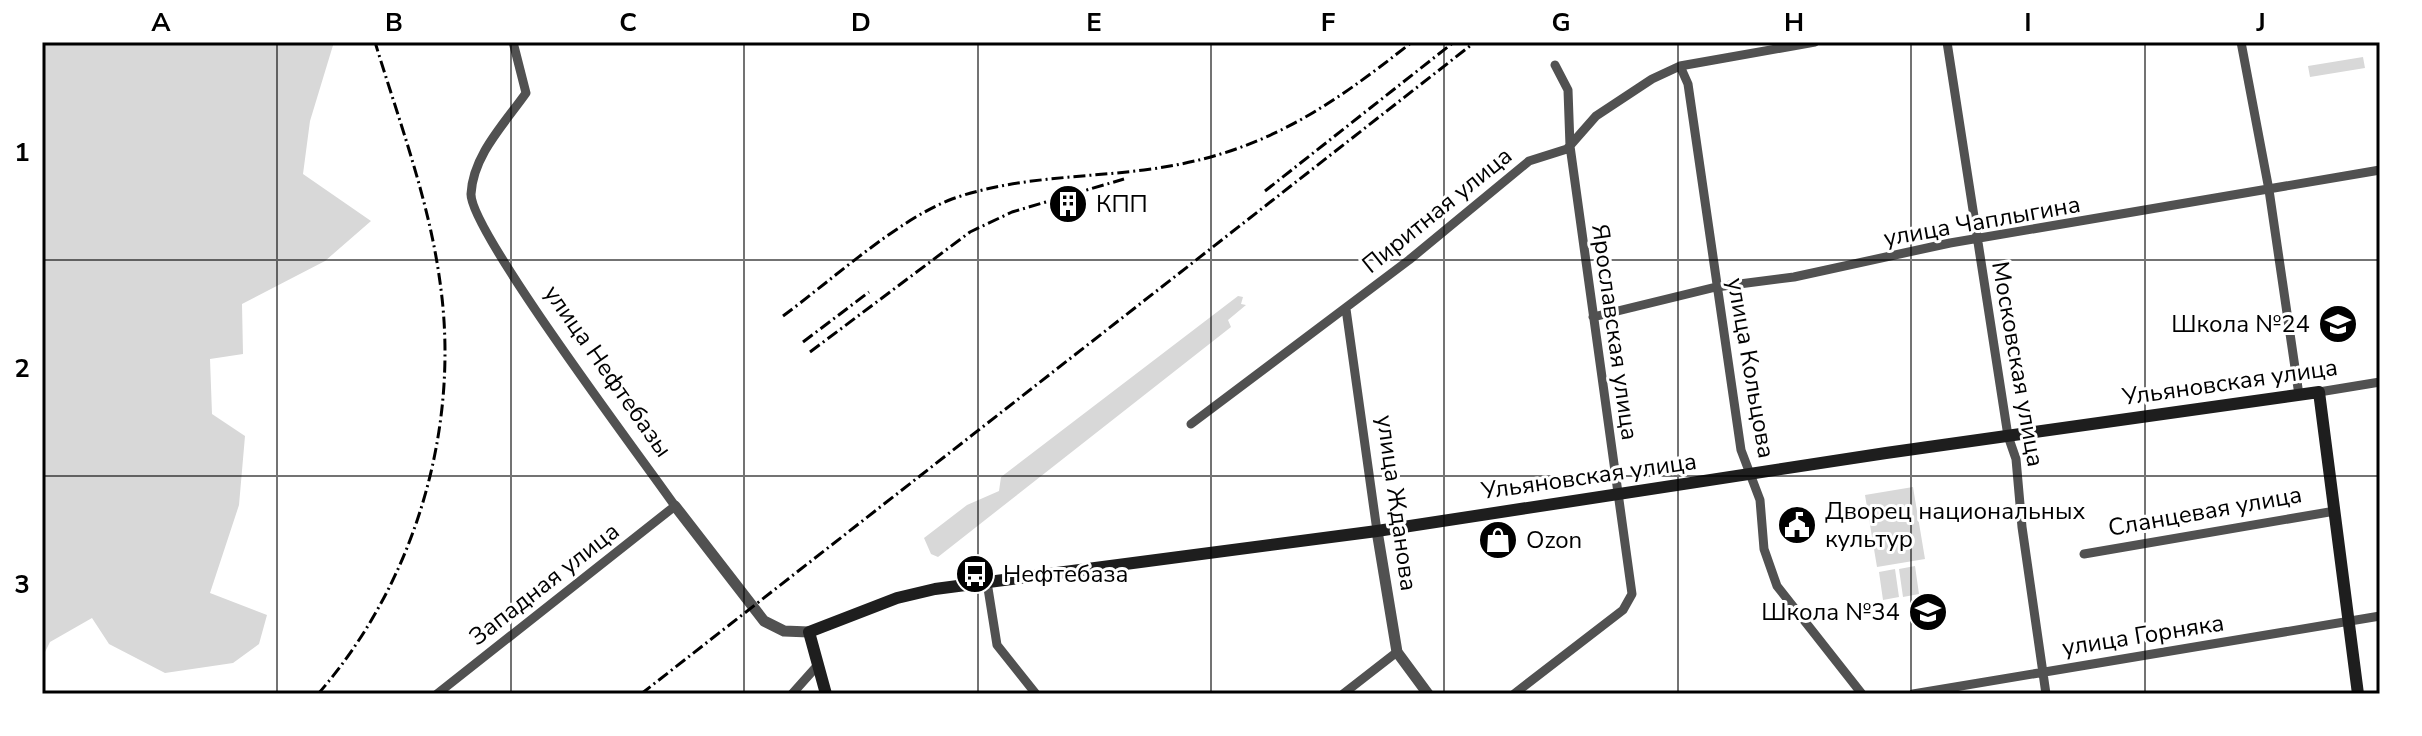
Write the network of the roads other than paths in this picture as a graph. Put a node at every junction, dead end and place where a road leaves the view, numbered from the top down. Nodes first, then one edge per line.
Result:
1 (513, 42) edge
2 (1815, 42) edge
3 (1947, 42) edge
4 (2241, 42) edge
5 (1555, 65) dead end
6 (1680, 66) junction
7 (1570, 146) junction
8 (2380, 170) edge
9 (2269, 190) junction
10 (1976, 241) junction
11 (1716, 287) junction
12 (1346, 309) junction
13 (1593, 317) junction
14 (2380, 382) edge
15 (2319, 392) junction
16 (2299, 395) junction
17 (1191, 424) dead end
18 (2008, 436) junction
19 (1750, 475) junction
20 (1616, 495) junction
21 (675, 506) junction
22 (2335, 511) junction
23 (1377, 531) junction
24 (2084, 554) dead end
25 (987, 582) junction
26 (2380, 616) edge
27 (2349, 622) junction
28 (809, 632) junction
29 (1397, 652) junction
30 (817, 666) junction
31 (2042, 671) junction
32 (437, 694) edge
33 (792, 694) edge
34 (826, 694) edge
35 (1036, 694) edge
36 (1343, 694) edge
37 (1428, 694) edge
38 (1514, 694) edge
39 (1862, 694) edge
40 (1913, 694) edge
41 (2046, 694) edge
42 (2358, 694) edge

1 - 21 street, улица Нефтебазы
2 - 6 street, Пиритная улица
3 - 10 street, Московская улица
4 - 9 street
5 - 7 street, Ярославская улица
6 - 7 street, Пиритная улица
6 - 11 street, улица Кольцова
7 - 12 street, Пиритная улица
7 - 13 street, Ярославская улица
8 - 9 street, улица Чаплыгина
9 - 10 street, улица Чаплыгина
9 - 16 street
10 - 11 street, улица Чаплыгина
10 - 18 street, Московская улица
11 - 13 street, улица Чаплыгина
11 - 19 street, улица Кольцова
12 - 17 street, Пиритная улица
12 - 23 street, улица Жданова
13 - 20 street, Ярославская улица
14 - 15 street, Ульяновская улица
15 - 16 main road, Ульяновская улица
15 - 22 main road, Сланцевая улица
16 - 18 main road, Ульяновская улица
18 - 19 main road, Ульяновская улица
18 - 31 street, Московская улица
19 - 20 main road, Ульяновская улица
19 - 39 street, улица Кольцова
20 - 23 main road, Ульяновская улица
20 - 38 street, Ярославская улица
21 - 28 street, улица Нефтебазы
21 - 32 street, Западная улица
22 - 24 street, Сланцевая улица
22 - 27 main road, Сланцевая улица
23 - 25 main road, Ульяновская улица
23 - 29 street, улица Жданова
25 - 28 main road, Ульяновская улица
25 - 35 street
26 - 27 street, улица Горняка
27 - 31 street, улица Горняка
27 - 42 main road, Сланцевая улица
28 - 30 main road
29 - 36 street
29 - 37 street, улица Жданова
30 - 33 street
30 - 34 main road
31 - 40 street, улица Горняка
31 - 41 street, Московская улица

